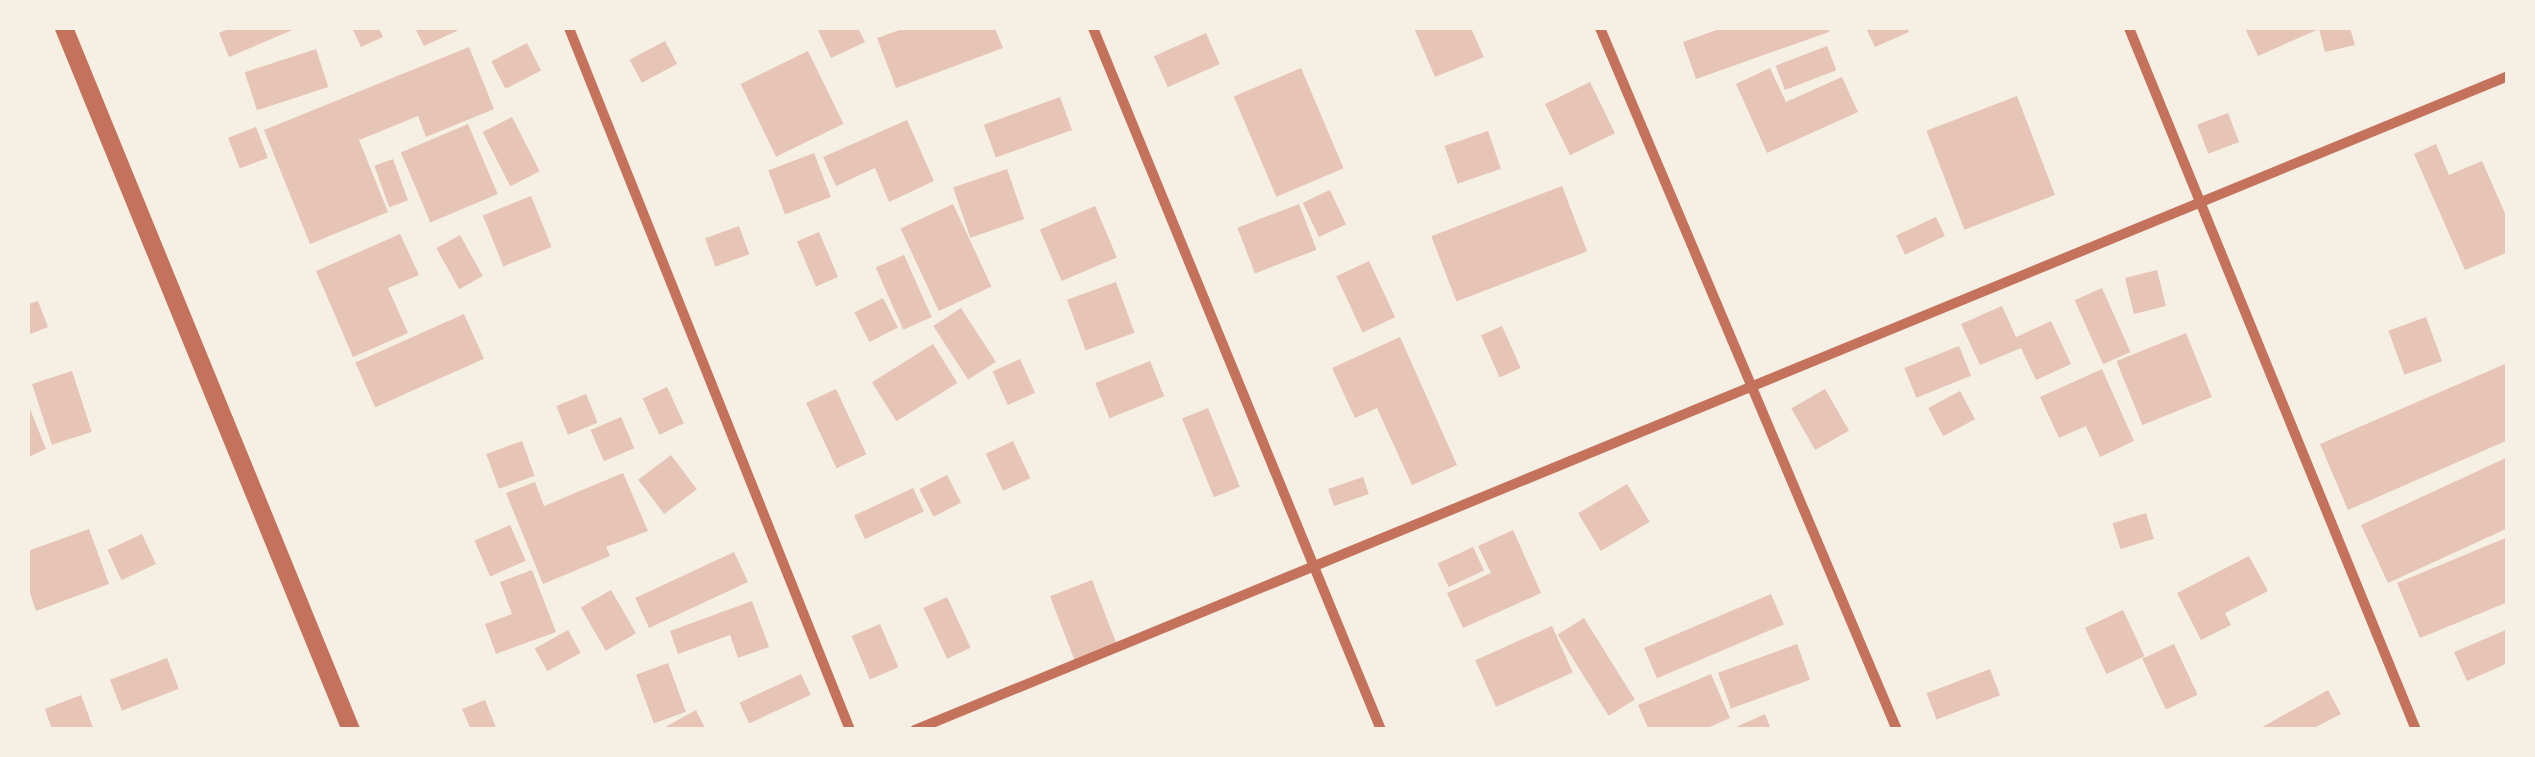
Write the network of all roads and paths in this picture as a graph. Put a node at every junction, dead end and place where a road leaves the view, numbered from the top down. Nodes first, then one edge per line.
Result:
1 (64, 28) edge
2 (570, 28) edge
3 (1093, 28) edge
4 (1600, 28) edge
5 (2129, 28) edge
6 (2508, 76) edge
7 (2199, 202) junction
8 (1749, 384) junction
9 (1318, 568) junction
10 (351, 730) edge
11 (850, 730) edge
12 (915, 730) edge
13 (1381, 730) edge
14 (1897, 730) edge
15 (2416, 730) edge

1 - 10 street
2 - 11 street
3 - 9 street
4 - 8 street
5 - 7 street
6 - 7 street
7 - 8 street
7 - 15 street
8 - 9 street
8 - 14 street
9 - 12 street
9 - 13 street

